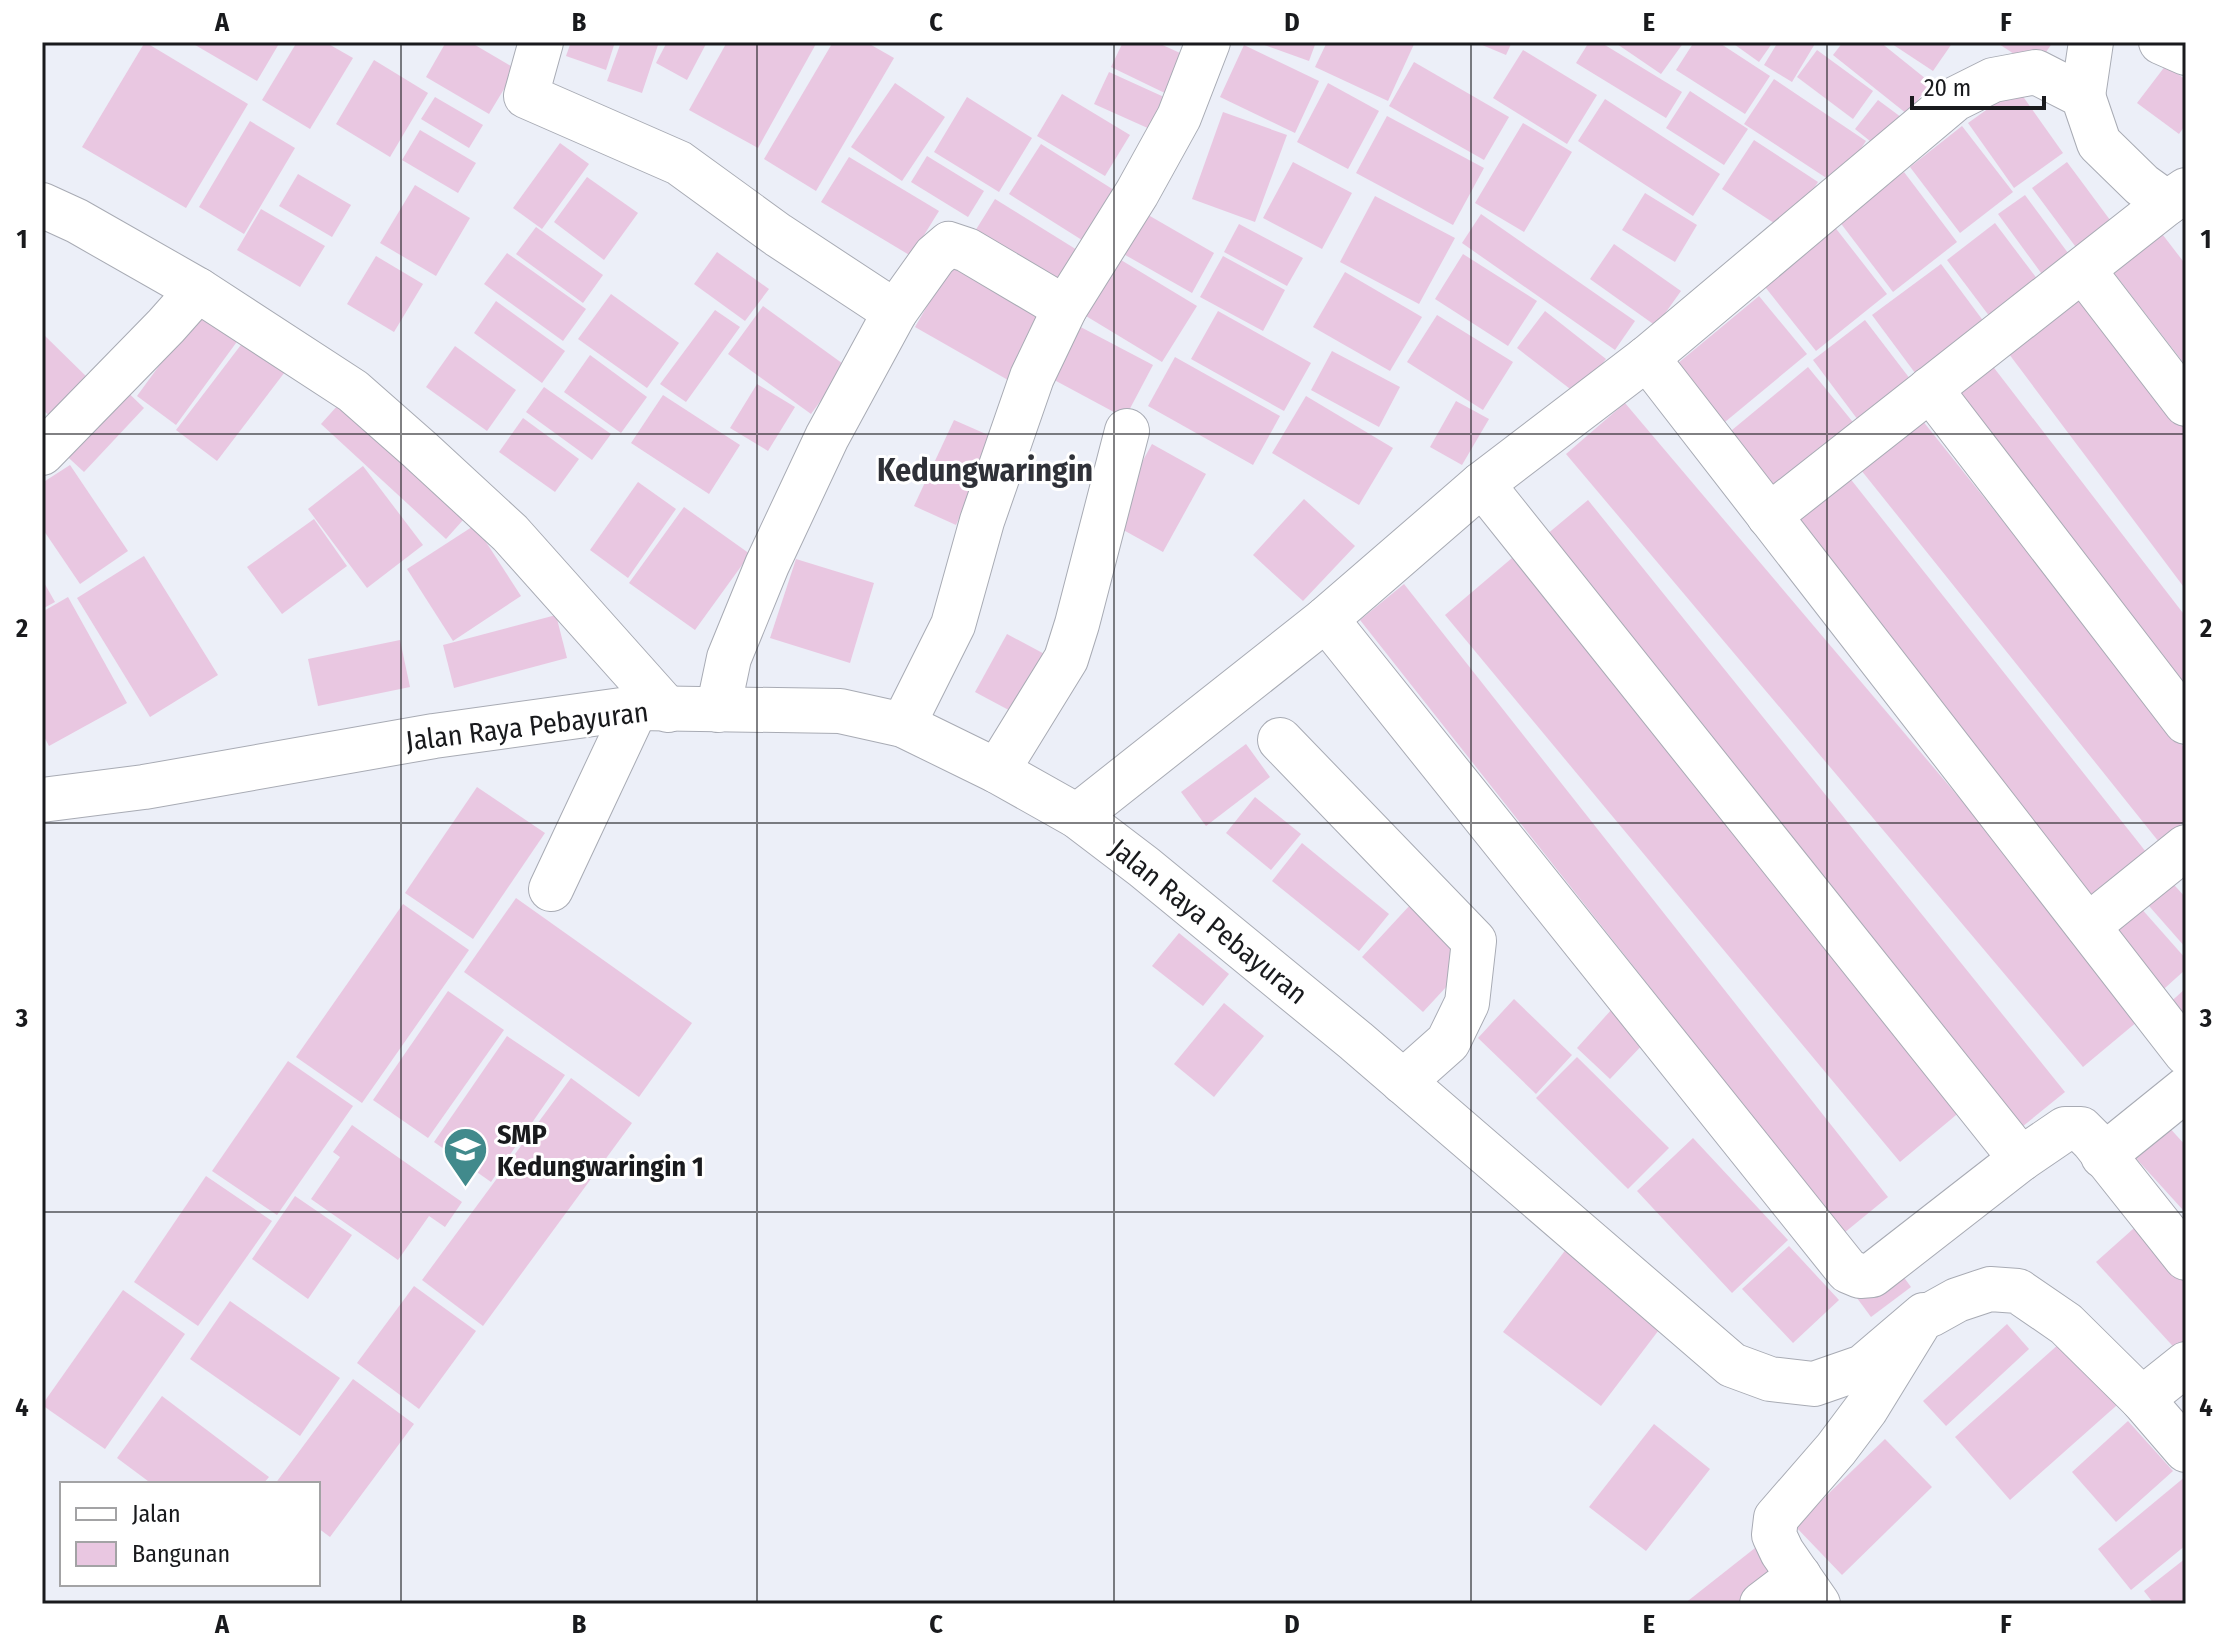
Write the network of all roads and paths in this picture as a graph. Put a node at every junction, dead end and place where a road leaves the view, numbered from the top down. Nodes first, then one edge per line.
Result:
1 (541, 42) edge
2 (1208, 42) edge
3 (2091, 42) edge
4 (2161, 42) edge
5 (2186, 53) edge
6 (2083, 96) junction
7 (2176, 197) edge
8 (42, 205) edge
9 (2083, 270) junction
10 (198, 290) junction
11 (1065, 308) junction
12 (895, 312) junction
13 (1647, 358) junction
14 (1930, 389) junction
15 (2186, 404) edge
16 (1127, 431) dead end
17 (42, 453) edge
18 (1482, 484) junction
19 (1769, 516) junction
20 (1326, 619) junction
21 (652, 709) junction
22 (718, 710) junction
23 (2186, 722) edge
24 (903, 725) junction
25 (1280, 740) dead end
26 (997, 771) junction
27 (42, 800) edge
28 (1077, 816) junction
29 (2186, 847) edge
30 (551, 889) dead end
31 (2088, 926) junction
32 (2186, 1053) edge
33 (1403, 1082) junction
34 (2186, 1089) edge
35 (2103, 1156) junction
36 (2021, 1159) junction
37 (2186, 1258) edge
38 (1924, 1315) junction
39 (2186, 1364) edge
40 (2142, 1399) junction
41 (2184, 1445) edge
42 (1809, 1590) edge
43 (1762, 1604) edge

1 - 12 street
2 - 11 street
3 - 6 street
4 - 5 street
6 - 7 street
6 - 13 street
7 - 9 street
8 - 10 street
9 - 14 street
9 - 15 street
10 - 17 street
10 - 21 street
11 - 12 street
11 - 24 street
12 - 22 street
13 - 18 street
13 - 19 street
14 - 19 street
14 - 23 street
16 - 26 street
18 - 20 street
18 - 36 street
19 - 31 street
20 - 28 street
20 - 36 street
21 - 22 street, Jalan Raya Pebayuran
21 - 27 street, Jalan Raya Pebayuran
21 - 30 street
22 - 24 street, Jalan Raya Pebayuran
24 - 26 street, Jalan Raya Pebayuran
25 - 33 street
26 - 28 street, Jalan Raya Pebayuran
28 - 33 street, Jalan Raya Pebayuran
29 - 31 street
31 - 32 street
33 - 38 street, Jalan Raya Pebayuran
34 - 35 street
35 - 36 street
35 - 37 street
38 - 40 street, Jalan Raya Pebayuran
38 - 42 street
39 - 40 street
40 - 41 street, Jalan Raya Pebayuran
42 - 43 street

